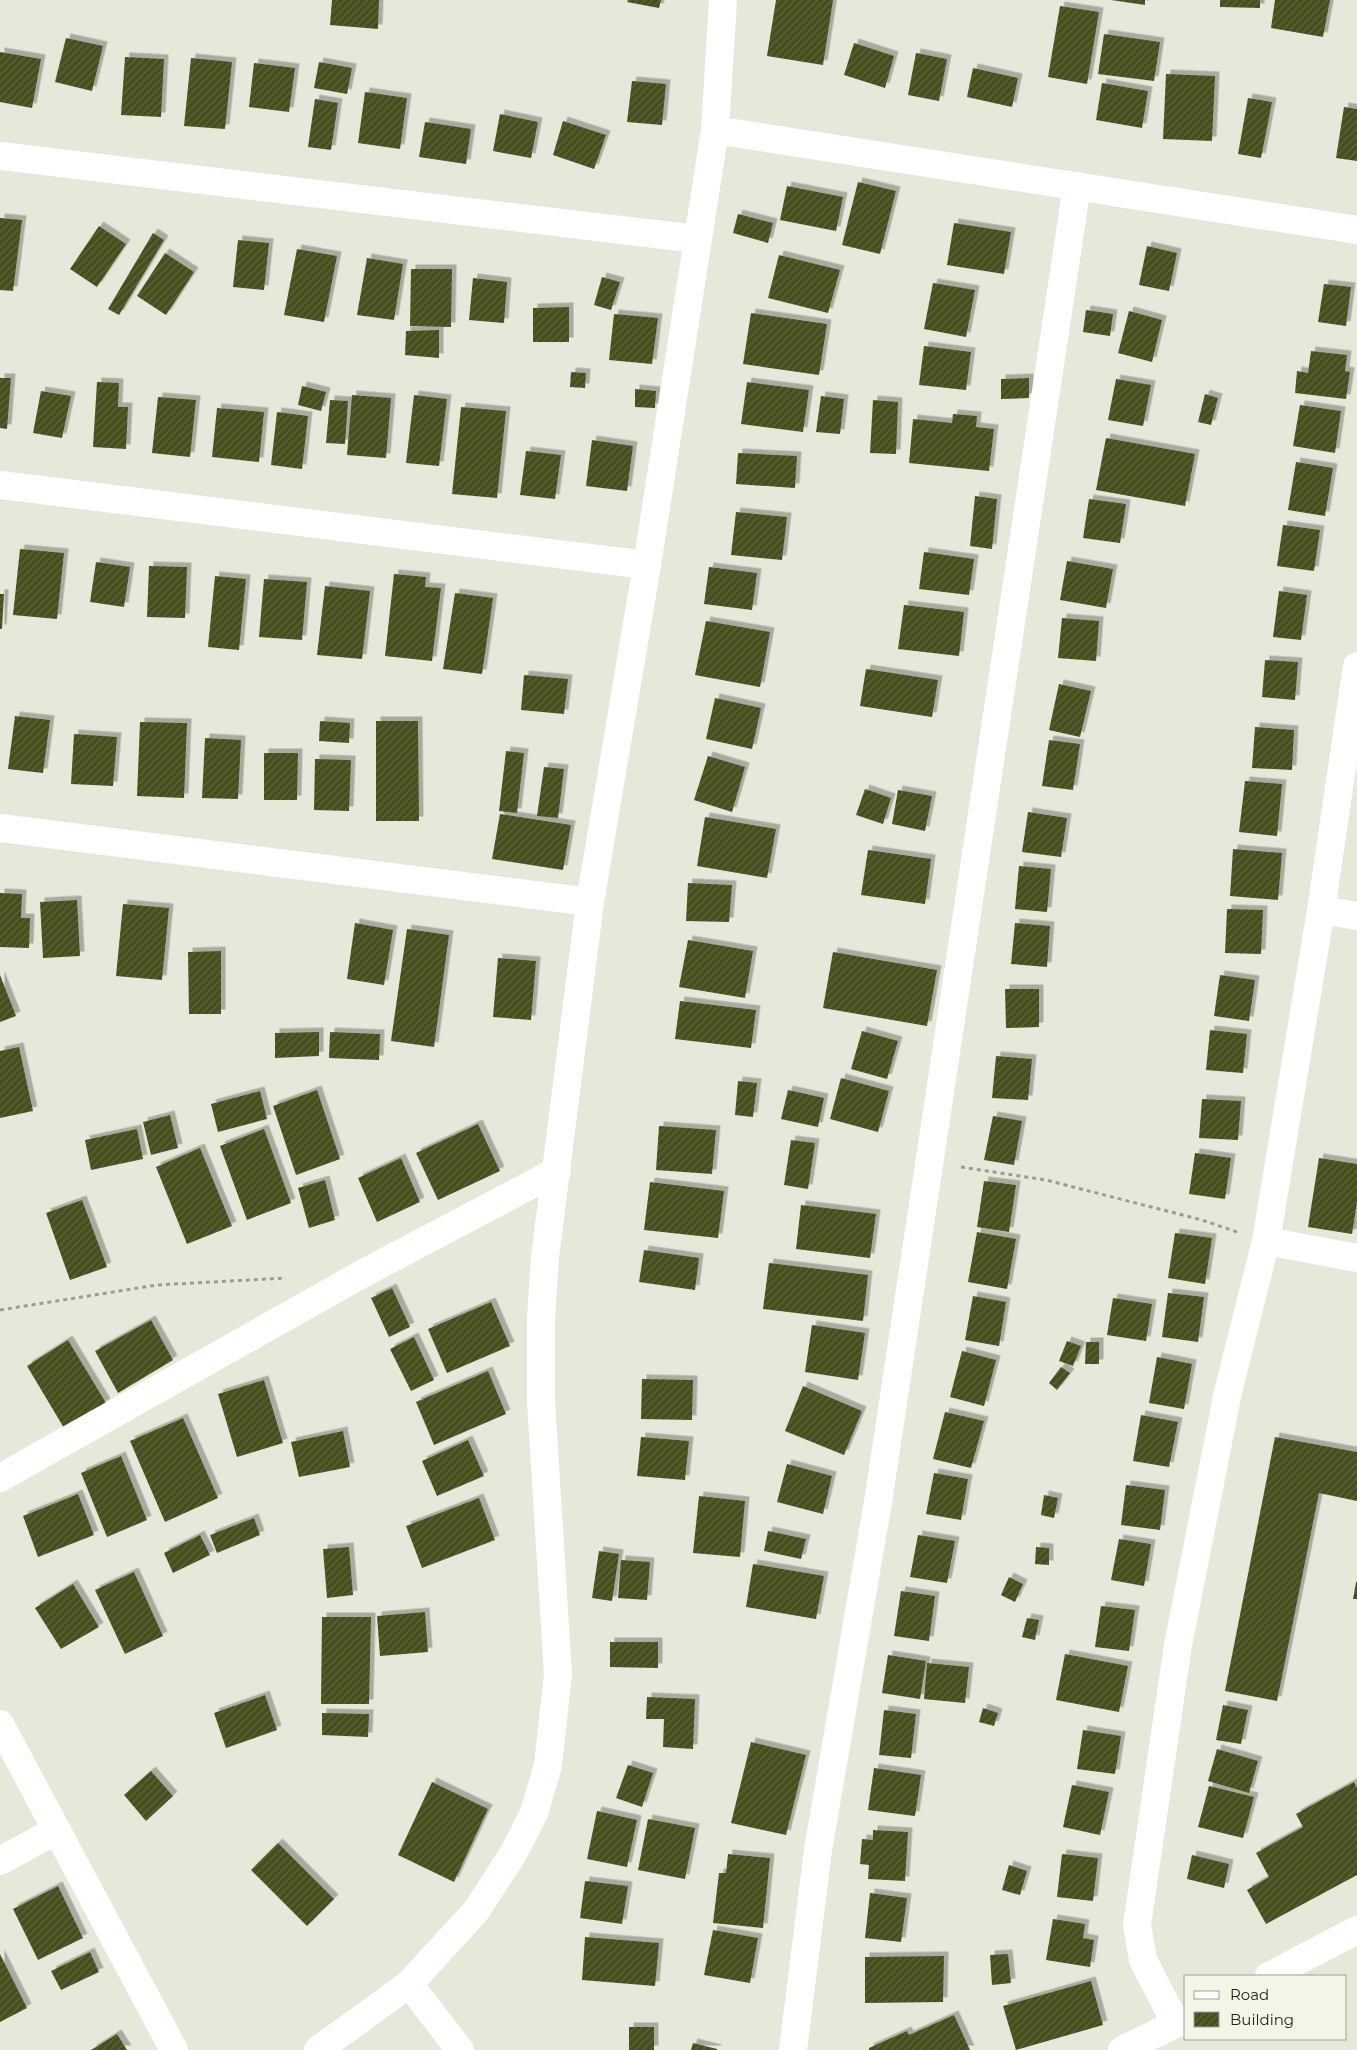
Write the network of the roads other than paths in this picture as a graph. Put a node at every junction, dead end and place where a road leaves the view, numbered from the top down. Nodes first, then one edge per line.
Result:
1 (723, 0) edge
2 (715, 130) junction
3 (0, 156) edge
4 (1077, 186) junction
5 (1357, 230) edge
6 (697, 239) junction
7 (0, 485) edge
8 (647, 566) junction
9 (1357, 666) edge
10 (0, 828) edge
11 (590, 902) junction
12 (1321, 910) junction
13 (1357, 916) edge
14 (556, 1171) junction
15 (1266, 1241) junction
16 (1357, 1258) edge
17 (0, 1478) edge
18 (0, 1724) edge
19 (58, 1830) junction
20 (0, 1861) edge
21 (1357, 1930) edge
22 (1271, 1975) edge
23 (409, 1984) junction
24 (1181, 2022) edge
25 (1136, 2047) edge
26 (174, 2050) edge
27 (318, 2050) edge
28 (460, 2050) edge
29 (793, 2050) edge

1 - 2 street
2 - 4 street
2 - 6 street
3 - 6 street
4 - 5 street
4 - 29 street
6 - 8 street
7 - 8 street
8 - 11 street
9 - 12 street
10 - 11 street
11 - 14 street
12 - 13 street
12 - 15 street
14 - 17 street
14 - 23 street
15 - 16 street
15 - 24 street
18 - 19 street
19 - 20 street
19 - 26 street
21 - 22 street
23 - 27 street
23 - 28 street
24 - 25 street

